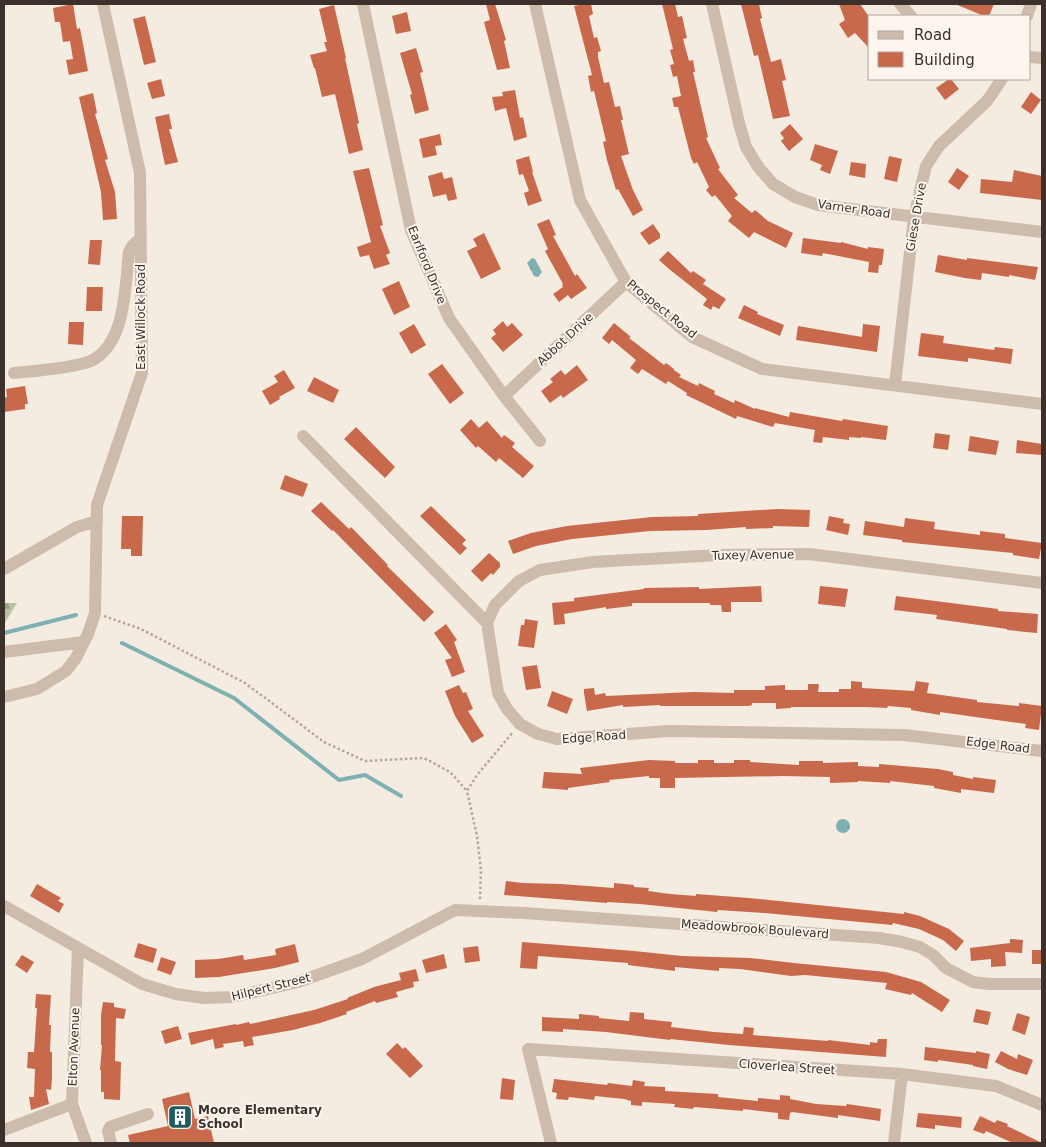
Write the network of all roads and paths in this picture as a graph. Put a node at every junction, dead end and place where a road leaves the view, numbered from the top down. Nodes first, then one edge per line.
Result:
1 (102, 4) edge
2 (363, 4) edge
3 (535, 4) edge
4 (712, 4) edge
5 (900, 4) edge
6 (910, 15) edge
7 (1001, 80) edge
8 (914, 217) junction
9 (1042, 232) edge
10 (140, 238) junction
11 (626, 282) junction
12 (14, 373) dead end
13 (895, 385) junction
14 (504, 396) junction
15 (1042, 404) edge
16 (303, 436) dead end
17 (540, 441) dead end
18 (97, 521) junction
19 (4, 569) edge
20 (1042, 583) edge
21 (95, 613) junction
22 (487, 622) junction
23 (84, 642) junction
24 (4, 652) edge
25 (4, 697) edge
26 (520, 724) junction
27 (1042, 750) edge
28 (467, 791) junction
29 (4, 906) edge
30 (455, 910) joint
31 (480, 911) junction
32 (78, 949) junction
33 (1042, 984) edge
34 (902, 1074) junction
35 (72, 1104) junction
36 (1042, 1105) edge
37 (148, 1114) dead end
38 (4, 1130) edge
39 (86, 1143) edge
40 (110, 1143) edge
41 (551, 1143) edge
42 (894, 1143) edge

1 - 10 street, East Willock Road
2 - 14 street, Earlford Drive
3 - 11 street, Prospect Road
4 - 8 street, Varner Road
5 - 6 street
7 - 8 street, Giese Drive
8 - 9 street, Varner Road
8 - 13 street, Giese Drive
10 - 12 street
10 - 18 street, East Willock Road
11 - 13 street, Prospect Road
11 - 14 street, Abbot Drive
13 - 15 street, Prospect Road
14 - 17 street, Earlford Drive
16 - 22 street
18 - 19 street
18 - 21 street, East Willock Road
20 - 22 street, Tuxey Avenue
21 - 23 street, East Willock Road
21 - 28 path
22 - 26 street, Edge Road
23 - 24 street
23 - 25 street, East Willock Road
26 - 27 street, Edge Road
26 - 28 path
28 - 31 path
29 - 32 street, Hilpert Street
30 - 31 street, Meadowbrook Boulevard
30 - 32 street, Hilpert Street
31 - 33 street, Meadowbrook Boulevard
32 - 35 street, Elton Avenue
34 - 36 street, Cloverlea Street
34 - 41 street, Cloverlea Street
34 - 42 street
35 - 38 street
35 - 39 street, Elton Avenue
37 - 40 street

